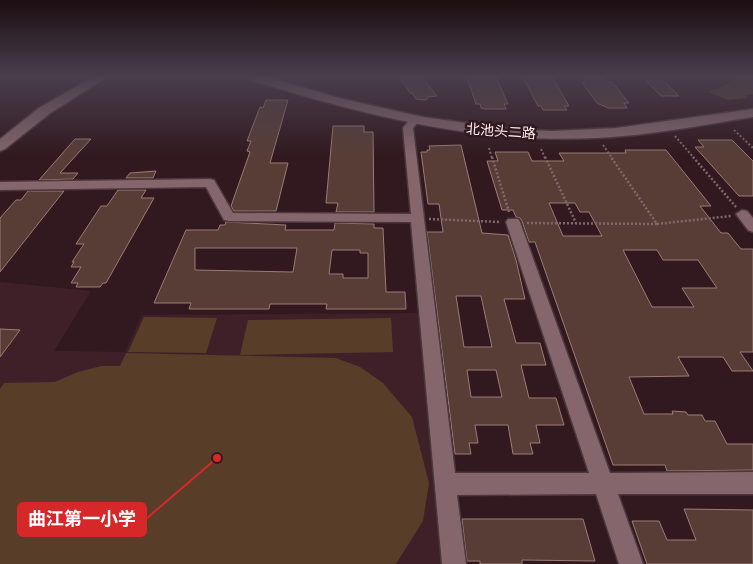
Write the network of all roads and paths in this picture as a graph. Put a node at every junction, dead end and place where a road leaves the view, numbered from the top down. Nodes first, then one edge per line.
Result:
1 (44, 103) edge
2 (57, 103) edge
3 (347, 103) edge
4 (365, 103) edge
5 (753, 106) edge
6 (753, 113) edge
7 (414, 121) junction
8 (666, 126) junction
9 (734, 130) dead end
10 (0, 135) edge
11 (603, 144) dead end
12 (0, 146) edge
13 (488, 148) dead end
14 (753, 148) edge
15 (541, 149) dead end
16 (0, 186) edge
17 (742, 214) junction
18 (416, 218) junction
19 (513, 222) junction
20 (576, 223) junction
21 (657, 224) junction
22 (753, 227) edge
23 (753, 483) edge
24 (446, 484) junction
25 (604, 484) junction
26 (454, 564) edge
27 (631, 564) edge

1 - 10 main road
2 - 12 main road
3 - 7 main road, 北池头二路
4 - 5 main road, 北池头二路
6 - 8 main road, 北池头二路
7 - 8 main road, 北池头二路
7 - 18 street
8 - 17 path
9 - 14 path
11 - 21 path
13 - 19 path
15 - 20 path
16 - 18 street
17 - 21 path
17 - 22 street
18 - 19 path
18 - 24 street
19 - 20 path
19 - 25 street
20 - 21 path
23 - 25 street
24 - 25 street
24 - 26 street
25 - 27 street

